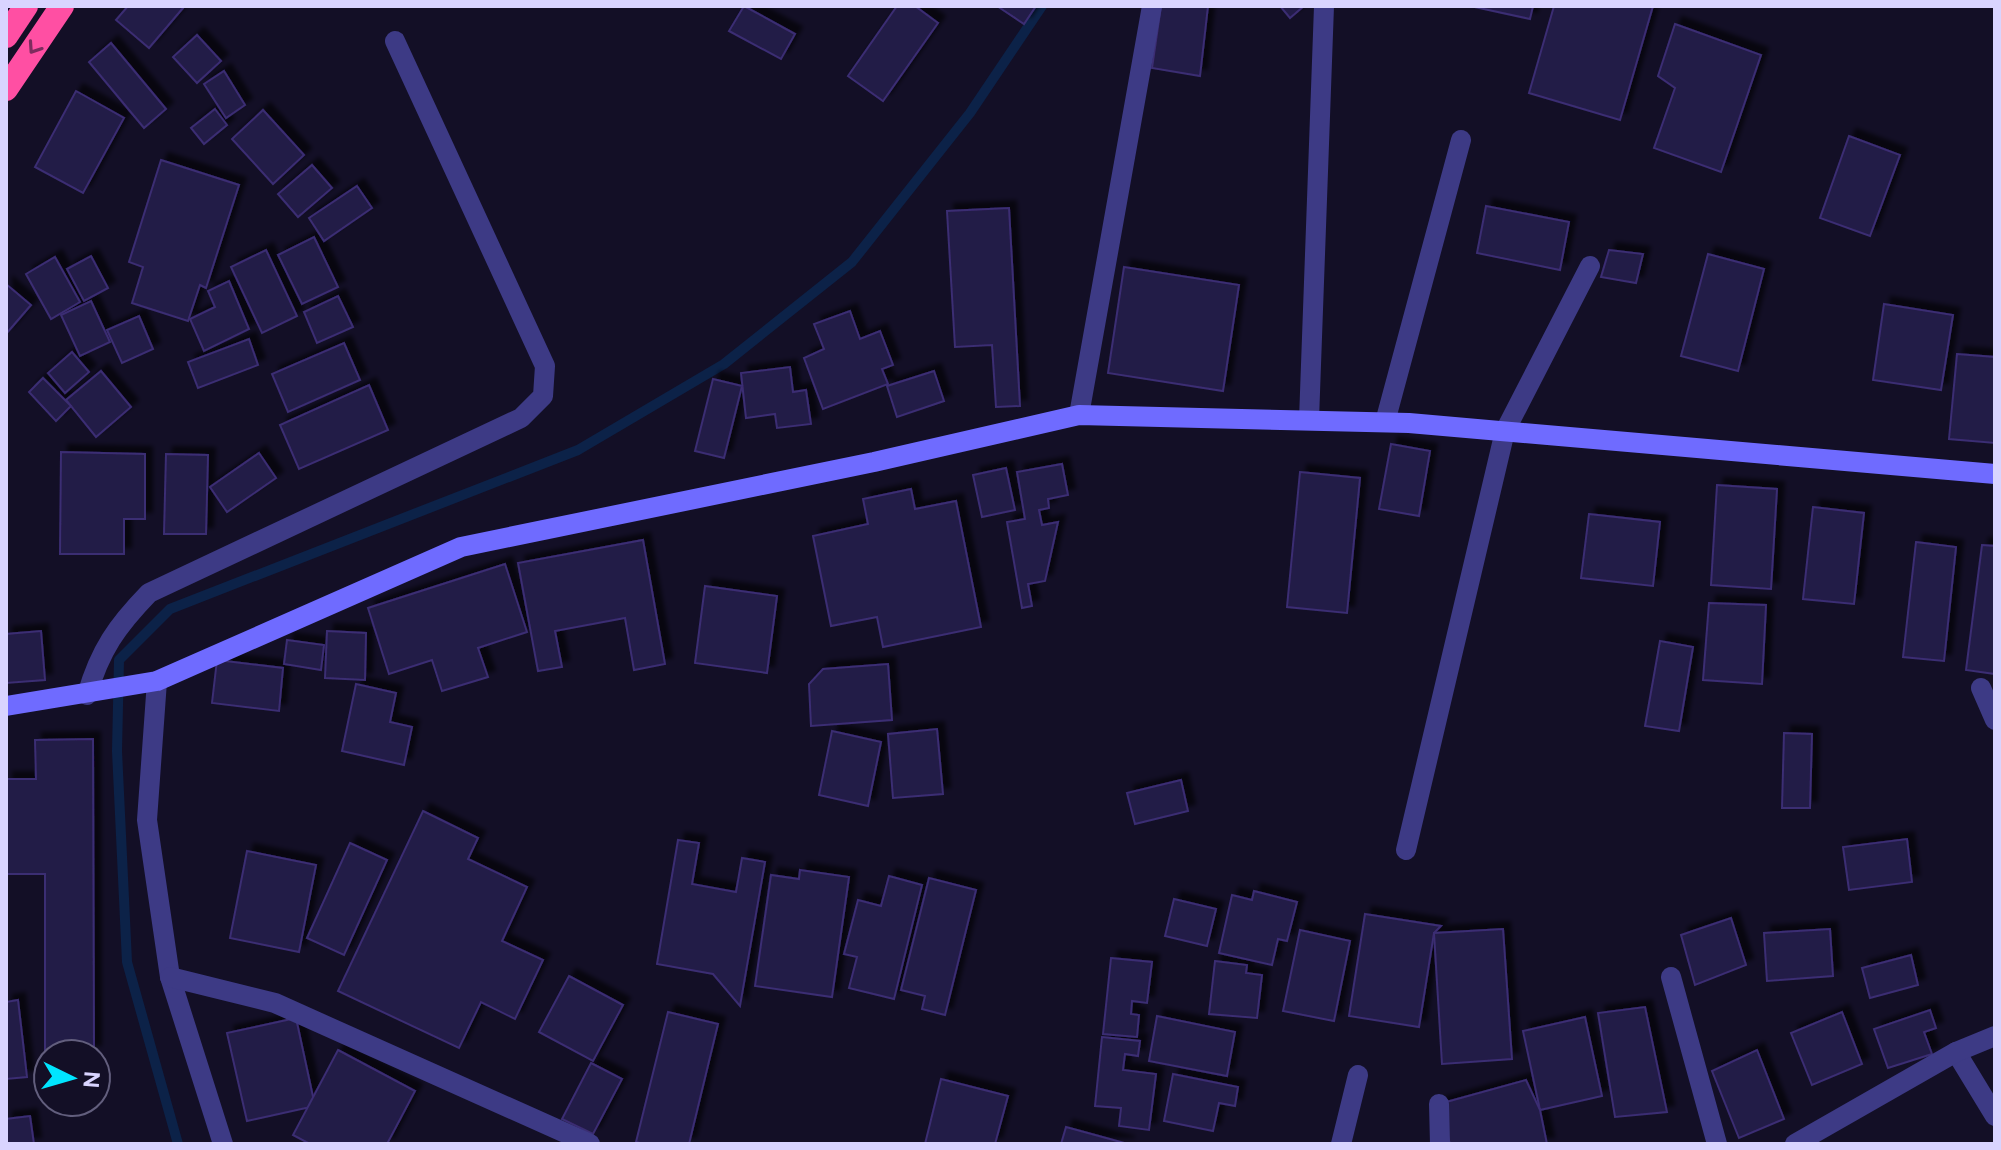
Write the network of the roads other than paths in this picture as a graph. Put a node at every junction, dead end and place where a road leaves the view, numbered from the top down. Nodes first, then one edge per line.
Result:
1 (26, 6) edge
2 (62, 6) edge
3 (1152, 6) edge
4 (1324, 6) edge
5 (6, 36) edge
6 (395, 41) dead end
7 (6, 89) edge
8 (1461, 140) dead end
9 (1590, 266) dead end
10 (1079, 415) junction
11 (1309, 420) junction
12 (1385, 422) junction
13 (1505, 431) junction
14 (1995, 474) edge
15 (157, 681) junction
16 (1981, 688) dead end
17 (91, 694) junction
18 (6, 706) edge
19 (1995, 720) edge
20 (1406, 850) dead end
21 (170, 977) junction
22 (1671, 977) dead end
23 (1995, 1036) edge
24 (1956, 1052) junction
25 (1358, 1075) dead end
26 (1439, 1104) dead end
27 (1995, 1116) edge
28 (223, 1144) edge
29 (590, 1144) edge
30 (1341, 1144) edge
31 (1440, 1144) edge
32 (1717, 1144) edge
33 (1795, 1144) edge

1 - 5 highway
2 -> 7 highway
3 - 10 street
4 - 11 street
6 - 17 street
8 - 12 street
9 - 13 street
10 - 11 street
10 - 15 street
11 - 12 street
12 - 13 street
13 - 14 street
13 - 20 street
15 - 17 street
15 - 21 street
16 - 19 street
17 - 18 street
21 - 28 street
21 - 29 street
22 - 32 street
23 - 24 street
24 - 27 street
24 - 33 street
25 - 30 street
26 - 31 street

